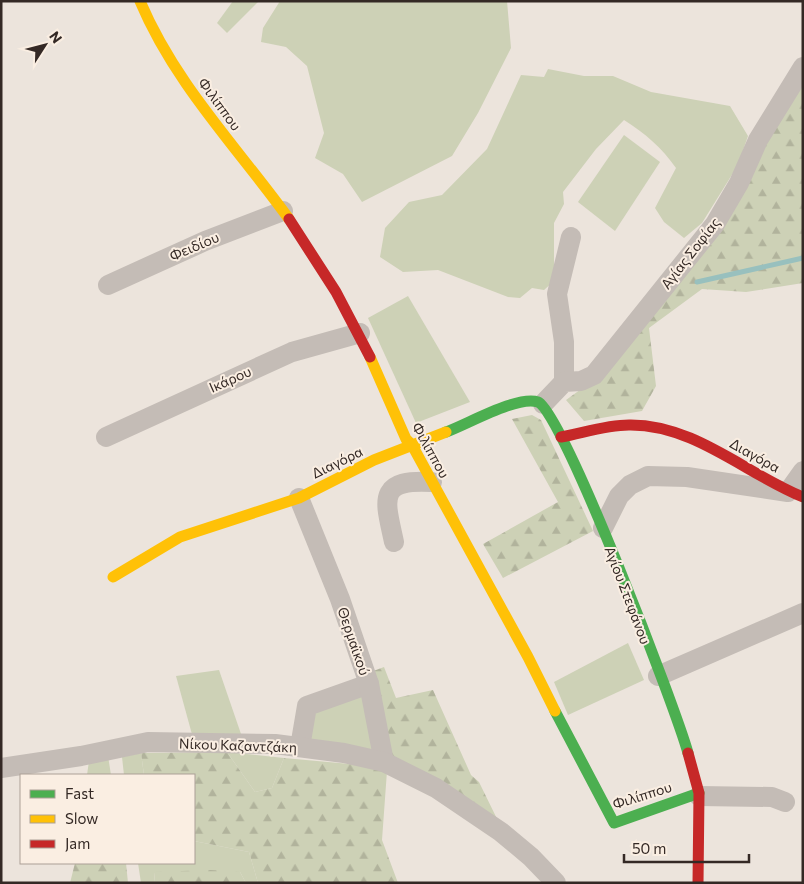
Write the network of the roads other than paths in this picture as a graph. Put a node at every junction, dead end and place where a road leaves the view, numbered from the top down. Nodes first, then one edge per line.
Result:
1 (140, 1) edge
2 (803, 67) edge
3 (283, 211) junction
4 (570, 237) dead end
5 (108, 285) dead end
6 (360, 333) junction
7 (564, 382) junction
8 (542, 404) junction
9 (561, 437) junction
10 (106, 438) dead end
11 (412, 446) junction
12 (803, 471) edge
13 (432, 482) junction
14 (796, 494) edge
15 (299, 498) junction
16 (603, 528) junction
17 (394, 542) dead end
18 (113, 577) dead end
19 (803, 613) edge
20 (658, 676) junction
21 (369, 684) junction
22 (300, 747) junction
23 (384, 762) junction
24 (1, 768) edge
25 (699, 794) junction
26 (785, 802) dead end
27 (556, 883) edge
28 (698, 883) edge

1 - 3 street, Φιλίππου
2 - 7 street, Αγίας Σοφίας
3 - 5 street, Φειδίου
3 - 6 street, Φιλίππου
4 - 7 street
6 - 10 street, Ικάρου
6 - 11 street, Φιλίππου
7 - 8 street
8 - 9 street
8 - 11 street, Διαγόρα
9 - 14 street, Διαγόρα
9 - 16 street
11 - 13 street, Φιλίππου
11 - 15 street, Διαγόρα
12 - 14 street
13 - 17 street
13 - 25 street, Φιλίππου
14 - 16 street, Αγίου Στεφάνου
15 - 18 street, Διαγόρα
15 - 21 street, Θερμαϊκού
16 - 20 street, Αγίου Στεφάνου
19 - 20 street
20 - 25 street, Αγίου Στεφάνου
21 - 22 street, Θερμαϊκού
21 - 23 street
22 - 23 street, Νίκου Καζαντζάκη
22 - 24 street, Νίκου Καζαντζάκη
23 - 27 street, Νίκου Καζαντζάκη
25 - 26 street
25 - 28 street, Αγίου Στεφάνου

